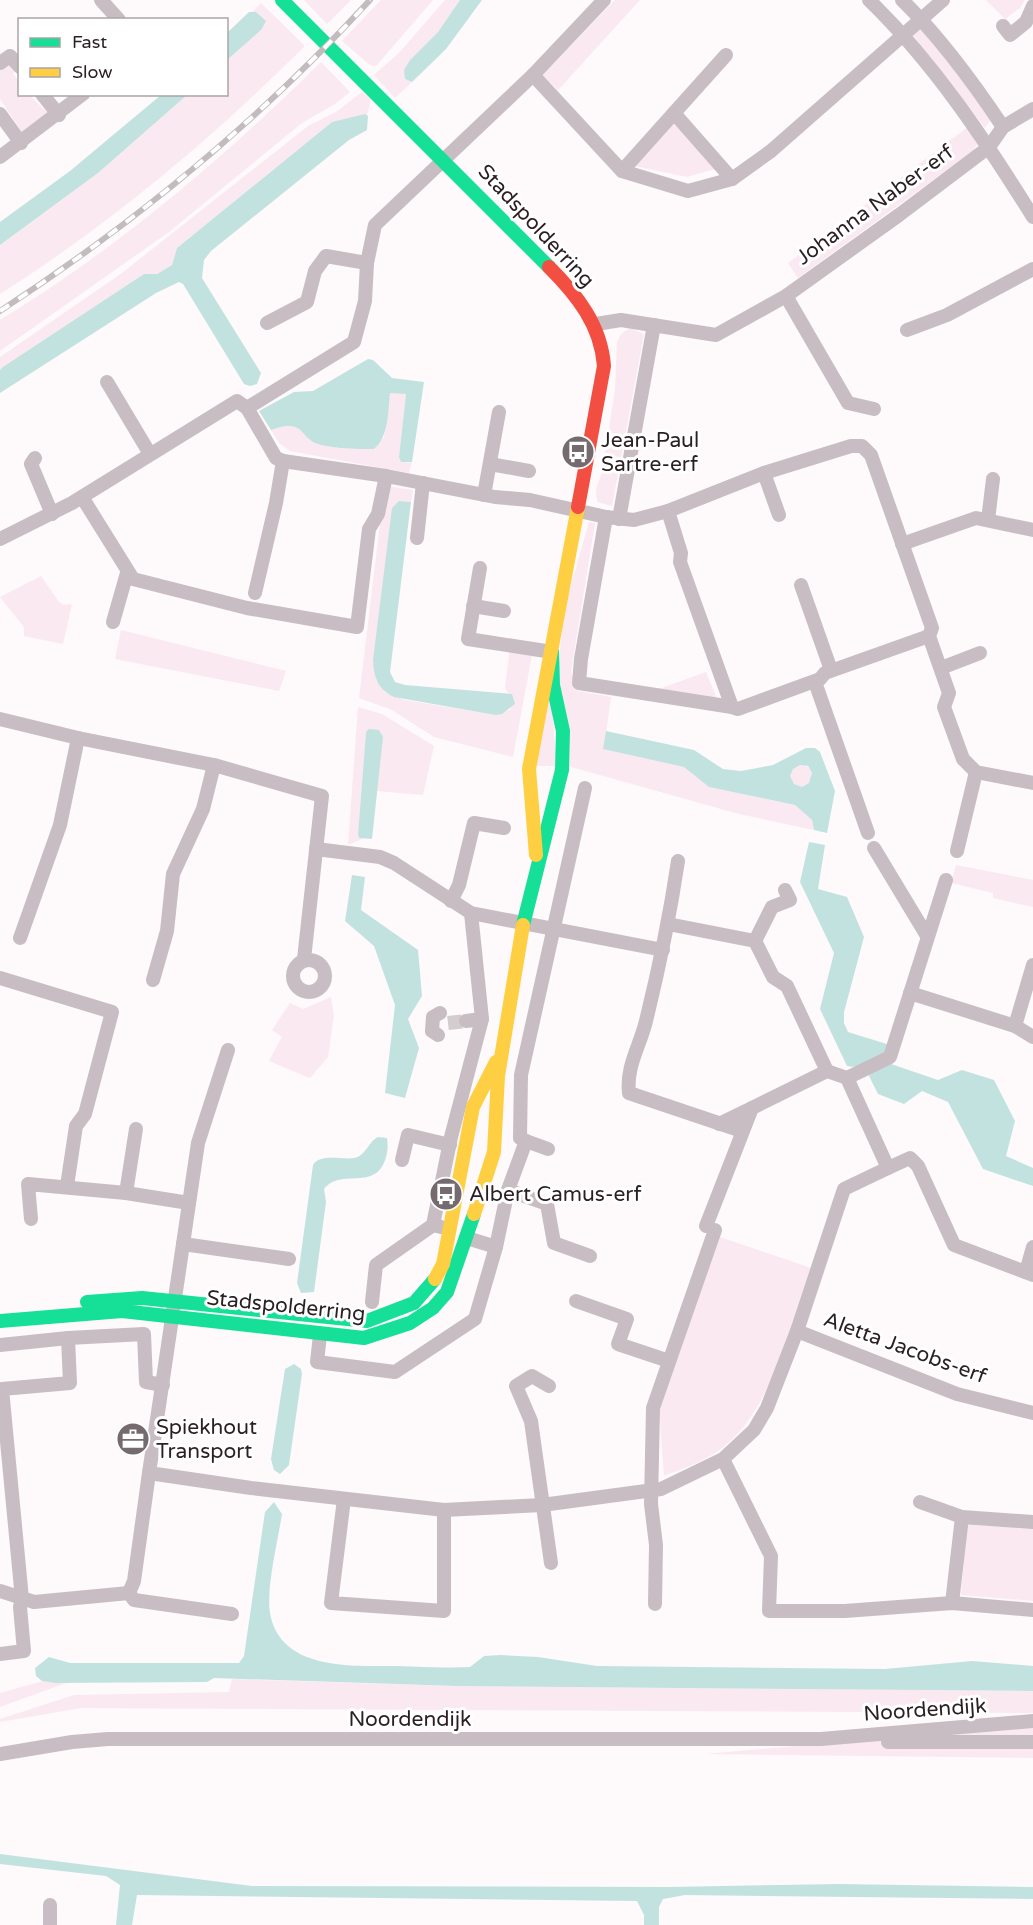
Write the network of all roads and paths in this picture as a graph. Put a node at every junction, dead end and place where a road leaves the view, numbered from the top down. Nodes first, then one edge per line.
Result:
1 (101, 0) edge
2 (282, 0) edge
3 (604, 0) edge
4 (869, 0) edge
5 (902, 0) edge
6 (944, 0) edge
7 (1033, 6) edge
8 (117, 18) edge
9 (921, 19) junction
10 (1003, 26) dead end
11 (904, 33) junction
12 (726, 55) dead end
13 (0, 63) edge
14 (18, 65) edge
15 (532, 75) junction
16 (44, 96) edge
17 (81, 96) edge
18 (1033, 109) edge
19 (674, 113) junction
20 (0, 114) edge
21 (59, 115) junction
22 (1003, 127) junction
23 (21, 143) junction
24 (989, 147) junction
25 (0, 158) edge
26 (443, 159) junction
27 (621, 171) junction
28 (732, 179) junction
29 (1033, 217) edge
30 (367, 263) junction
31 (1033, 270) edge
32 (786, 296) junction
33 (267, 322) dead end
34 (596, 324) junction
35 (654, 325) junction
36 (907, 330) dead end
37 (107, 382) dead end
38 (247, 408) junction
39 (874, 409) dead end
40 (499, 412) dead end
41 (150, 454) junction
42 (35, 458) dead end
43 (283, 461) junction
44 (490, 464) junction
45 (529, 471) dead end
46 (764, 473) junction
47 (386, 476) junction
48 (993, 479) dead end
49 (423, 483) junction
50 (484, 495) junction
51 (82, 497) junction
52 (578, 510) junction
53 (668, 511) junction
54 (52, 514) junction
55 (779, 515) dead end
56 (613, 518) junction
57 (988, 520) junction
58 (1033, 530) edge
59 (417, 538) dead end
60 (0, 539) edge
61 (902, 544) junction
62 (480, 568) dead end
63 (127, 573) junction
64 (801, 585) dead end
65 (255, 593) dead end
66 (473, 606) junction
67 (504, 611) dead end
68 (113, 622) dead end
69 (929, 636) junction
70 (552, 652) junction
71 (980, 653) dead end
72 (941, 668) junction
73 (831, 670) junction
74 (815, 682) junction
75 (732, 707) junction
76 (0, 719) edge
77 (78, 738) junction
78 (214, 765) junction
79 (976, 772) junction
80 (1033, 783) edge
81 (585, 788) dead end
82 (504, 828) dead end
83 (868, 833) dead end
84 (874, 848) dead end
85 (316, 849) junction
86 (957, 851) dead end
87 (678, 861) dead end
88 (537, 869) junction
89 (946, 880) dead end
90 (786, 890) dead end
91 (451, 901) junction
92 (471, 913) junction
93 (524, 921) junction
94 (668, 924) junction
95 (554, 928) junction
96 (927, 936) junction
97 (20, 938) dead end
98 (755, 941) junction
99 (663, 950) junction
100 (304, 959) dead end
101 (1033, 966) edge
102 (0, 978) edge
103 (153, 980) dead end
104 (910, 993) junction
105 (482, 1019) junction
106 (466, 1021) tunnel mouth
107 (1015, 1026) junction
108 (1033, 1037) edge
109 (502, 1049) junction
110 (228, 1050) dead end
111 (827, 1071) junction
112 (848, 1078) junction
113 (752, 1108) junction
114 (719, 1124) junction
115 (136, 1129) dead end
116 (742, 1131) junction
117 (451, 1141) junction
118 (526, 1141) junction
119 (548, 1149) dead end
120 (402, 1160) dead end
121 (888, 1168) junction
122 (68, 1186) junction
123 (508, 1190) junction
124 (126, 1193) junction
125 (189, 1203) junction
126 (31, 1219) dead end
127 (433, 1226) junction
128 (448, 1229) junction
129 (467, 1238) junction
130 (183, 1244) junction
131 (496, 1247) junction
132 (1033, 1247) edge
133 (590, 1256) dead end
134 (289, 1259) dead end
135 (1029, 1273) edge
136 (576, 1301) dead end
137 (372, 1302) dead end
138 (174, 1309) junction
139 (0, 1310) edge
140 (0, 1321) edge
141 (797, 1331) junction
142 (320, 1335) junction
143 (68, 1338) junction
144 (0, 1345) edge
145 (669, 1361) junction
146 (163, 1385) junction
147 (549, 1386) dead end
148 (1033, 1413) edge
149 (723, 1459) junction
150 (149, 1473) junction
151 (653, 1491) junction
152 (344, 1499) junction
153 (920, 1502) dead end
154 (542, 1505) junction
155 (444, 1510) junction
156 (962, 1517) junction
157 (1033, 1522) edge
158 (551, 1563) dead end
159 (0, 1591) edge
160 (129, 1593) junction
161 (22, 1599) junction
162 (952, 1603) junction
163 (655, 1604) dead end
164 (1033, 1610) edge
165 (232, 1614) dead end
166 (0, 1654) edge
167 (1033, 1721) edge
168 (821, 1738) junction
169 (1033, 1742) edge
170 (0, 1754) edge
171 (50, 1905) dead end
172 (50, 1925) edge

1 - 8 street
2 - 26 street, Stadspolderring
3 - 15 street
4 - 11 street
5 - 9 street
6 - 9 street
7 - 10 street
9 - 11 street
9 - 22 street
11 - 24 street
11 - 28 street
12 - 19 street
13 - 14 street
15 - 26 street
15 - 27 street
16 - 21 street
17 - 21 street
18 - 22 street, Johanna Naber-erf
19 - 27 street
19 - 28 street
20 - 23 street
21 - 23 street
22 - 24 street, Johanna Naber-erf
23 - 25 street
24 - 29 street
24 - 32 street, Johanna Naber-erf
26 - 30 street
26 - 34 street, Stadspolderring
27 - 28 street
30 - 33 street
30 - 38 street
31 - 36 street
32 - 35 street, Johanna Naber-erf
32 - 39 street
34 - 35 street, Johanna Naber-erf
34 - 52 street, Stadspolderring
35 - 56 street
37 - 41 street
38 - 41 street
38 - 43 street
40 - 44 street
41 - 51 street
42 - 54 street
43 - 47 street
43 - 65 street
44 - 45 street
44 - 50 street
46 - 53 street
46 - 55 street
46 - 61 street
47 - 49 street
47 - 63 street
48 - 57 street
49 - 50 street
49 - 59 street
50 - 52 street
51 - 54 street
51 - 63 street
52 - 56 street
52 - 70 street, Stadspolderring
53 - 56 street
53 - 75 street
54 - 60 street
56 - 75 street
57 - 58 street
57 - 61 street
61 - 69 street
62 - 66 street
63 - 68 street
64 - 73 street
66 - 67 street
66 - 70 street
69 - 72 street
69 - 73 street
70 - 88 street, Stadspolderring
70 - 88 street, Stadspolderring
71 - 72 street
72 - 79 street
73 - 74 street
74 - 75 street
74 - 83 street
76 - 77 street
77 - 78 street
77 - 97 street
78 - 85 street
78 - 103 street
79 - 80 street
79 - 86 street
81 - 95 street
82 - 91 street
84 - 96 street
85 - 91 street
85 - 100 street
87 - 94 street
88 - 93 street, Stadspolderring
89 - 96 street
90 - 98 street
91 - 92 street
92 - 93 street
92 - 105 street
93 - 95 street
93 - 109 street, Stadspolderring
94 - 98 street
94 - 99 street
95 - 99 street
95 - 118 street
96 - 104 street
98 - 111 street
99 - 114 street
101 - 107 street
102 - 122 street
104 - 107 street
104 - 112 street
105 - 106 street
105 - 117 street
107 - 108 street
109 - 128 street, Stadspolderring
109 - 129 street, Stadspolderring
110 - 125 street
111 - 112 street
111 - 113 street
112 - 121 street
113 - 114 street
113 - 116 street
114 - 116 street
115 - 124 street
116 - 145 street
117 - 120 street
117 - 127 street
118 - 119 street
118 - 123 street
121 - 135 street, Aletta Jacobs-erf
121 - 141 street, Aletta Jacobs-erf
122 - 124 street
122 - 126 street
123 - 131 street
123 - 133 street
124 - 125 street
125 - 130 street
127 - 128 street
127 - 137 street
128 - 138 street, Stadspolderring
129 - 131 street
129 - 142 street, Stadspolderring
130 - 134 street
130 - 138 street
131 - 142 street
132 - 135 street
136 - 145 street
138 - 139 street, Stadspolderring
138 - 140 street, Stadspolderring
138 - 142 street, Stadspolderring
138 - 146 street
141 - 148 street, Aletta Jacobs-erf
141 - 149 street, Aletta Jacobs-erf
143 - 144 street
143 - 146 street
143 - 161 street
145 - 151 street
146 - 150 street
147 - 154 street
149 - 151 street, Aletta Jacobs-erf
149 - 162 street
150 - 152 street, Aletta Jacobs-erf
150 - 160 street
151 - 154 street, Aletta Jacobs-erf
151 - 163 street
152 - 155 street, Aletta Jacobs-erf
152 - 155 street
153 - 156 street
154 - 155 street, Aletta Jacobs-erf
154 - 158 street
156 - 157 street
156 - 162 street
159 - 161 street
160 - 161 street
160 - 165 street
161 - 166 street
162 - 164 street
167 - 168 street, Noordendijk
168 - 169 street, Noordendijk
168 - 170 street, Noordendijk
171 - 172 street

